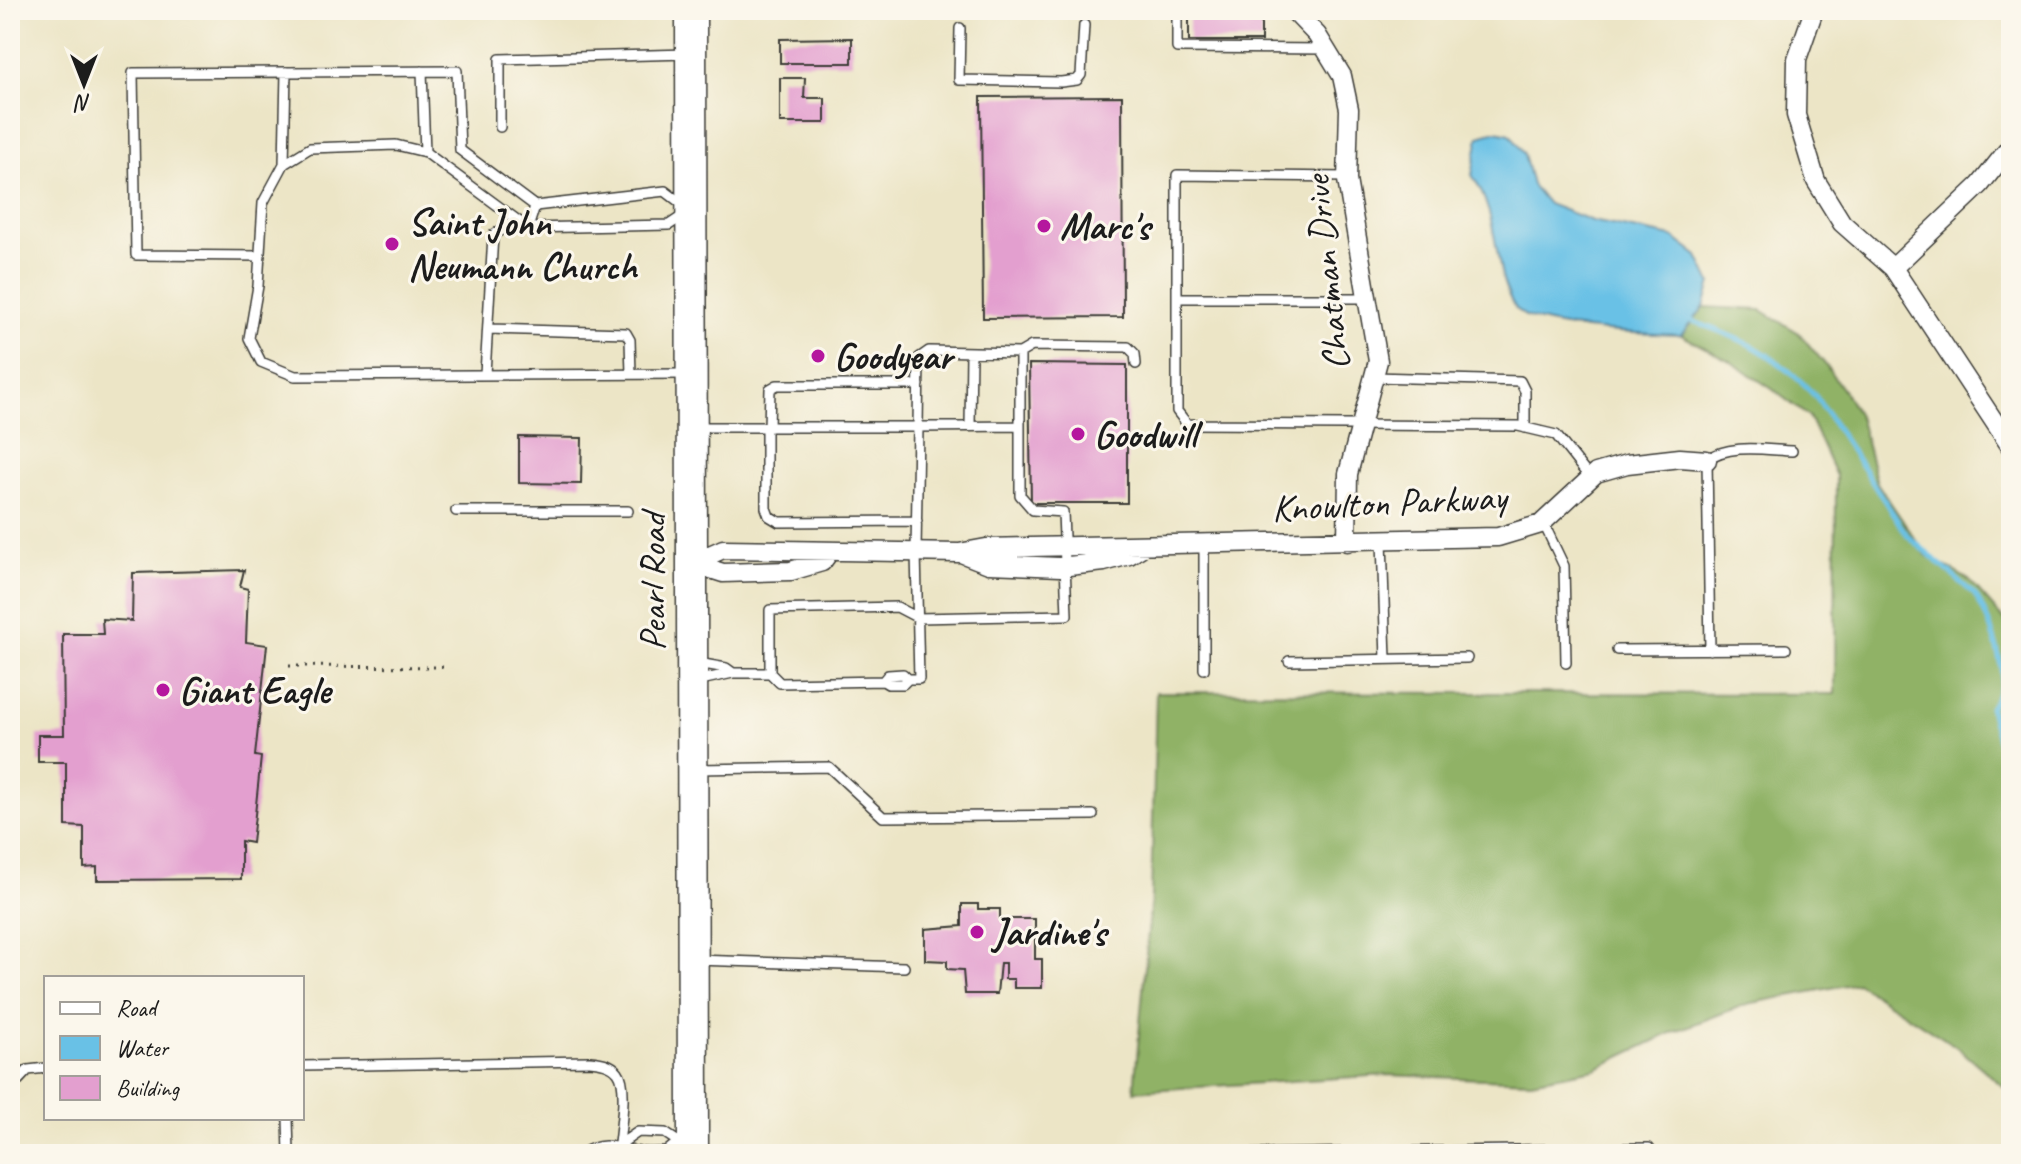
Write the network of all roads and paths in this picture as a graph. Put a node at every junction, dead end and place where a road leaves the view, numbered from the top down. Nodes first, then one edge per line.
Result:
1 (691, 10) edge
2 (1177, 10) edge
3 (1293, 10) edge
4 (1814, 10) edge
5 (1084, 25) dead end
6 (960, 28) dead end
7 (1326, 49) junction
8 (691, 54) junction
9 (422, 71) junction
10 (286, 72) junction
11 (500, 127) dead end
12 (2011, 146) edge
13 (425, 152) junction
14 (284, 164) junction
15 (1347, 177) junction
16 (535, 206) junction
17 (691, 211) junction
18 (517, 220) junction
19 (528, 228) junction
20 (260, 256) junction
21 (1893, 268) junction
22 (1177, 298) junction
23 (1368, 298) junction
24 (489, 329) junction
25 (971, 352) junction
26 (1020, 353) junction
27 (1136, 364) dead end
28 (485, 374) junction
29 (631, 374) junction
30 (691, 374) junction
31 (1374, 377) junction
32 (919, 385) junction
33 (1363, 424) junction
34 (970, 426) junction
35 (1019, 426) junction
36 (692, 427) junction
37 (768, 427) junction
38 (918, 427) junction
39 (1525, 428) junction
40 (2011, 447) edge
41 (1792, 451) dead end
42 (1707, 460) junction
43 (1590, 478) junction
44 (456, 511) dead end
45 (628, 511) dead end
46 (917, 521) junction
47 (1543, 522) junction
48 (1382, 541) junction
49 (1347, 542) junction
50 (1148, 544) junction
51 (1204, 544) junction
52 (1064, 547) junction
53 (916, 552) junction
54 (959, 553) junction
55 (692, 563) junction
56 (1066, 567) junction
57 (918, 618) junction
58 (1786, 649) dead end
59 (1617, 650) dead end
60 (1710, 650) junction
61 (1467, 658) dead end
62 (1386, 659) junction
63 (1289, 661) dead end
64 (1566, 663) dead end
65 (289, 666) dead end
66 (443, 667) dead end
67 (1204, 669) dead end
68 (692, 672) junction
69 (733, 673) junction
70 (770, 673) junction
71 (691, 769) junction
72 (1093, 815) dead end
73 (692, 960) junction
74 (904, 967) dead end
75 (304, 1066) edge
76 (44, 1068) edge
77 (10, 1089) edge
78 (288, 1120) edge
79 (688, 1146) edge
80 (618, 1150) edge
81 (289, 1154) edge
82 (582, 1154) edge
83 (1242, 1154) edge
84 (1653, 1154) edge

1 - 8 main road, Pearl Road
2 - 7 lane
3 - 7 street, Chatman Drive
4 - 21 street
5 - 6 lane
7 - 15 street, Chatman Drive
8 - 11 lane
8 - 17 main road, Pearl Road
9 - 10 lane
9 - 13 lane
9 - 16 lane
10 - 14 lane
10 - 20 lane
12 - 21 street
13 - 14 lane
13 - 18 lane
14 - 20 lane
15 - 22 lane
15 - 23 street, Chatman Drive
16 - 17 lane
16 - 19 lane
17 - 19 lane
17 - 30 main road, Pearl Road
18 - 19 lane
18 - 24 lane
20 - 28 lane
21 - 40 street
22 - 23 lane
22 - 33 lane
23 - 31 street, Chatman Drive
24 - 28 lane
24 - 29 lane
25 - 26 lane
25 - 32 lane
25 - 34 lane
26 - 27 lane
26 - 35 lane
28 - 29 lane
29 - 30 lane
30 - 36 main road, Pearl Road
31 - 33 street, Chatman Drive
31 - 39 lane
32 - 37 lane
32 - 38 lane
33 - 39 lane
33 - 49 street, Chatman Drive
34 - 35 lane
34 - 38 lane
35 - 52 lane
36 - 37 lane
36 - 55 main road, Pearl Road
37 - 38 lane
37 - 46 lane
38 - 46 lane
39 - 43 lane
41 - 42 lane
42 - 43 street, Knowlton Parkway
42 - 60 lane
43 - 47 street, Knowlton Parkway
44 - 45 lane
46 - 53 lane
47 - 48 street, Knowlton Parkway
47 - 64 lane
48 - 49 street, Knowlton Parkway
48 - 62 lane
49 - 51 street, Knowlton Parkway
50 - 51 street, Knowlton Parkway
50 - 52 street, Knowlton Parkway
50 - 56 street, Knowlton Parkway
51 - 67 lane
52 - 54 street, Knowlton Parkway
52 - 56 lane
53 - 54 street, Knowlton Parkway
53 - 55 street, Knowlton Parkway
53 - 57 lane
54 - 56 street, Knowlton Parkway
55 - 68 main road, Pearl Road
56 - 57 lane
57 - 70 lane
57 - 70 lane
58 - 60 lane
59 - 60 lane
61 - 62 lane
62 - 63 lane
65 - 66 path
68 - 69 lane
68 - 69 lane
68 - 71 main road, Pearl Road
69 - 70 lane
71 - 72 lane
71 - 73 main road, Pearl Road
73 - 74 lane
73 - 79 main road, Pearl Road
75 - 80 lane
76 - 77 lane
78 - 81 lane
79 - 80 lane
79 - 80 lane
80 - 82 lane
83 - 84 lane

